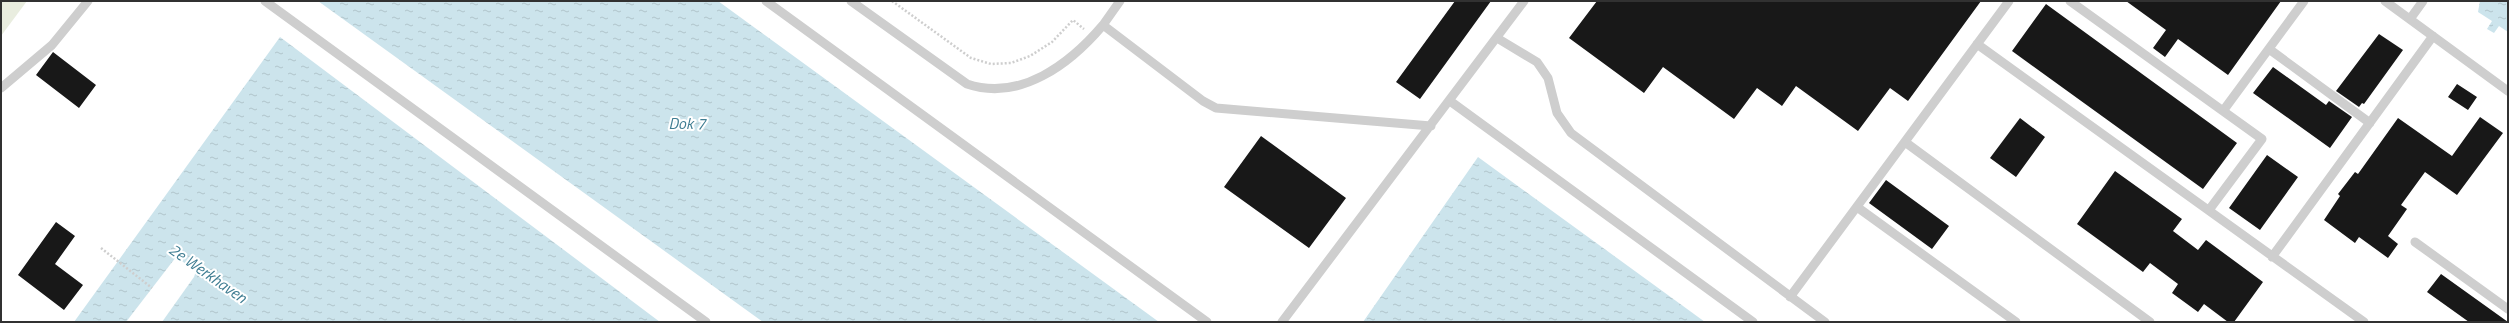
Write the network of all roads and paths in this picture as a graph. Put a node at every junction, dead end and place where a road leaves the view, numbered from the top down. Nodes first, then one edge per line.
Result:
1 (88, 1) edge
2 (265, 1) edge
3 (766, 1) edge
4 (851, 1) edge
5 (892, 1) edge
6 (1120, 1) edge
7 (1524, 1) edge
8 (2009, 1) edge
9 (2070, 1) edge
10 (2304, 1) edge
11 (2385, 1) edge
12 (2423, 1) edge
13 (2410, 19) junction
14 (1103, 25) junction
15 (1093, 36) junction
16 (2433, 36) junction
17 (1497, 38) junction
18 (1977, 44) junction
19 (2269, 49) junction
20 (1, 88) edge
21 (2508, 91) edge
22 (1450, 101) junction
23 (2223, 112) junction
24 (2370, 124) junction
25 (1431, 126) junction
26 (1905, 142) junction
27 (1856, 207) junction
28 (2209, 210) junction
29 (2415, 242) dead end
30 (101, 248) dead end
31 (2272, 257) junction
32 (152, 288) dead end
33 (1790, 297) junction
34 (2508, 309) edge
35 (706, 322) edge
36 (1207, 322) edge
37 (1282, 322) edge
38 (1753, 322) edge
39 (1825, 322) edge
40 (2016, 322) edge
41 (2150, 322) edge
42 (2364, 322) edge

1 - 20 lane
2 - 35 lane
3 - 36 lane
4 - 15 lane
5 - 15 path
6 - 14 lane
7 - 17 lane
8 - 18 lane
9 - 23 lane
10 - 19 lane
11 - 13 lane
12 - 13 lane
13 - 16 lane
14 - 15 lane
14 - 25 lane
16 - 21 lane
16 - 24 lane
17 - 22 lane
17 - 33 lane
18 - 26 lane
18 - 28 lane
19 - 23 lane
19 - 24 lane
22 - 25 lane
22 - 38 lane
23 - 28 lane
24 - 31 lane
25 - 37 lane
26 - 27 lane
26 - 41 lane
27 - 33 lane
27 - 40 lane
28 - 31 lane
29 - 34 lane
30 - 32 path
31 - 42 lane
33 - 39 lane

